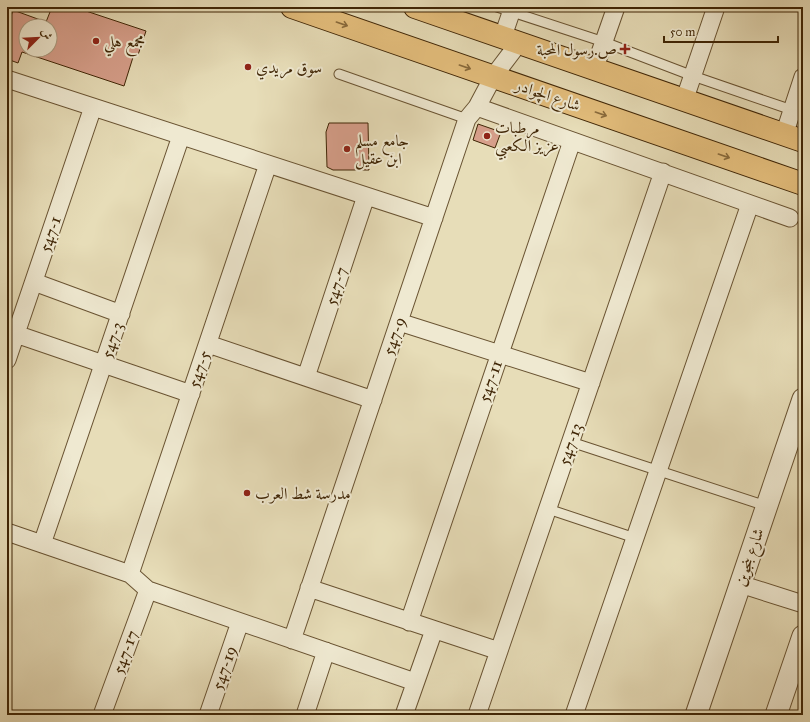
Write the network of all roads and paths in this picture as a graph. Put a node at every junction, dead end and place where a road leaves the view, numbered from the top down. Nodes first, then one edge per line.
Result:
1 (292, 7) edge
2 (415, 7) edge
3 (616, 7) edge
4 (716, 7) edge
5 (507, 8) edge
6 (446, 12) edge
7 (510, 41) junction
8 (604, 42) junction
9 (594, 70) junction
10 (339, 74) dead end
11 (693, 76) junction
12 (493, 77) junction
13 (803, 77) edge
14 (7, 79) edge
15 (684, 101) junction
16 (93, 107) junction
17 (792, 110) junction
18 (472, 113) junction
19 (182, 136) junction
20 (793, 138) edge
21 (572, 141) junction
22 (268, 164) junction
23 (664, 172) junction
24 (803, 184) edge
25 (366, 196) junction
26 (750, 204) junction
27 (434, 218) junction
28 (790, 218) dead end
29 (34, 282) junction
30 (120, 314) junction
31 (399, 322) junction
32 (11, 332) edge
33 (208, 344) junction
34 (499, 355) junction
35 (7, 360) edge
36 (103, 364) junction
37 (306, 377) junction
38 (591, 383) junction
39 (191, 394) junction
40 (803, 399) edge
41 (373, 400) junction
42 (571, 442) junction
43 (658, 471) junction
44 (766, 506) junction
45 (548, 509) junction
46 (7, 532) edge
47 (635, 538) junction
48 (42, 544) junction
49 (130, 574) junction
50 (740, 584) junction
51 (309, 588) junction
52 (148, 590) junction
53 (803, 604) edge
54 (240, 622) junction
55 (409, 622) junction
56 (434, 630) junction
57 (803, 636) edge
58 (292, 640) junction
59 (326, 651) junction
60 (499, 651) junction
61 (415, 682) junction
62 (102, 715) edge
63 (208, 715) edge
64 (306, 715) edge
65 (404, 715) edge
66 (477, 715) edge
67 (574, 715) edge
68 (696, 715) edge
69 (776, 715) edge

1 -> 12 main road, شارع الچوادر
2 - 6 main road
3 - 8 street
4 - 11 street
5 - 7 street, 547-9
5 - 8 lane
6 - 7 main road
7 - 9 main road
7 - 12 street, 547-9
8 - 9 street
8 - 11 lane
9 - 15 main road
10 - 18 lane
11 - 15 street
11 - 17 lane
12 - 18 street, 547-9
12 -> 24 main road, شارع الچوادر
13 - 17 street
14 - 16 street
15 - 20 main road
16 - 19 street
16 - 29 street, 547-1
17 - 20 street
18 - 21 street
18 - 27 street, 547-9
19 - 22 street
19 - 30 street, 547-3
21 - 23 street
21 - 34 street, 547-11
22 - 25 street
22 - 33 street, 547-5
23 - 26 street
23 - 38 street, 547-13
25 - 27 street
25 - 37 street, 547-7
26 - 28 street
26 - 43 street
27 - 31 street, 547-9
29 - 30 street
29 - 32 street, 547-1
30 - 36 street, 547-3
31 - 34 street
31 - 41 street, 547-9
32 - 35 street, 547-1
32 - 36 street
33 - 37 street
33 - 39 street, 547-5
34 - 38 street
34 - 55 street, 547-11
36 - 39 street
36 - 48 street, 547-3
37 - 41 street
38 - 42 street, 547-13
39 - 49 street, 547-5
40 - 44 street, شارع بنجوين
41 - 51 street, 547-9
42 - 43 lane
42 - 45 street, 547-13
43 - 44 lane
43 - 47 street
44 - 50 street, شارع بنجوين
45 - 47 lane
45 - 60 street, 547-13
46 - 48 street
47 - 67 street
48 - 49 street
49 - 52 street
50 - 53 street
50 - 68 street, شارع بنجوين
51 - 55 street
51 - 58 street, 547-9
52 - 54 street
52 - 62 street, 547-17
54 - 58 street
54 - 63 street, 547-19
55 - 56 street
56 - 60 street
56 - 61 street
57 - 69 street
58 - 59 street
59 - 61 street
59 - 64 street
60 - 66 street, 547-13
61 - 65 street

